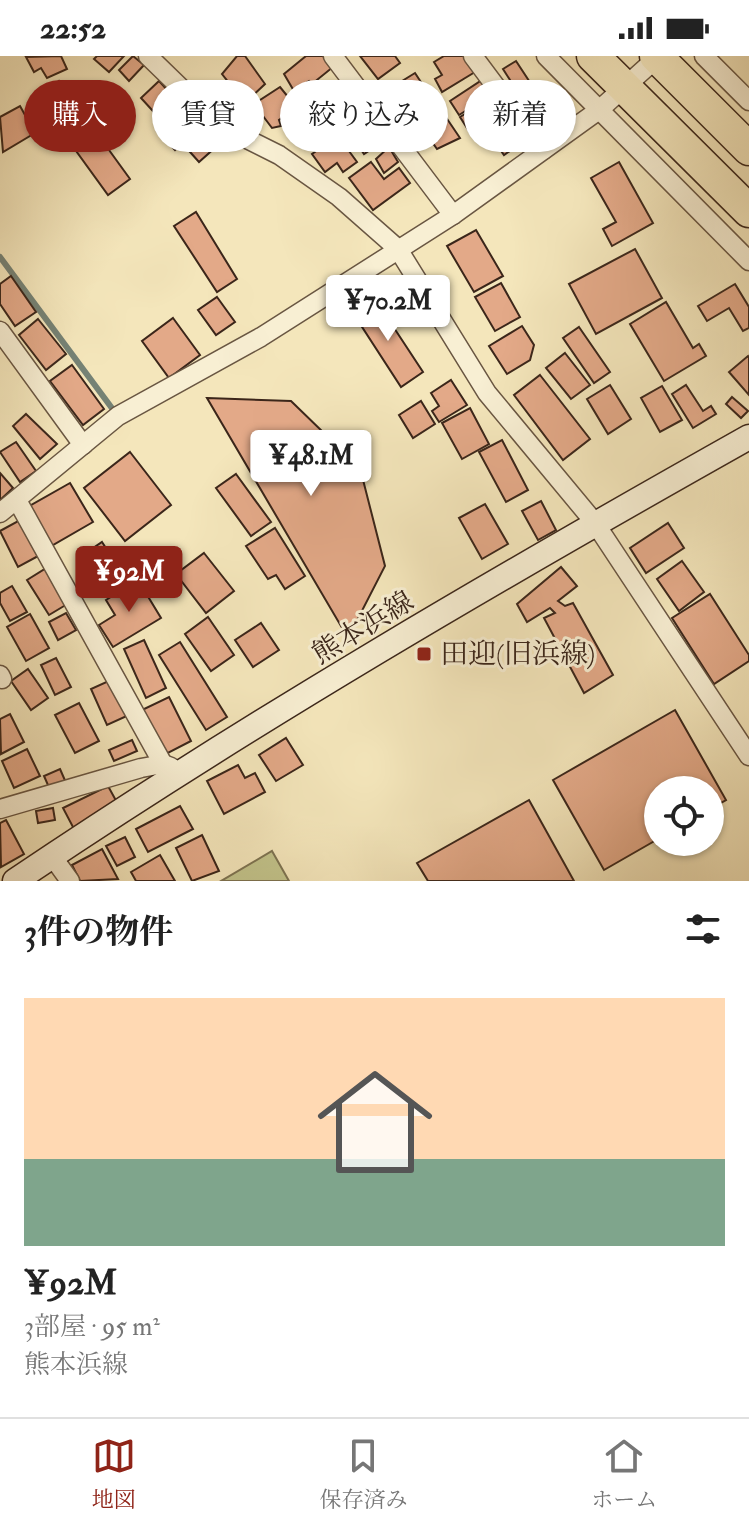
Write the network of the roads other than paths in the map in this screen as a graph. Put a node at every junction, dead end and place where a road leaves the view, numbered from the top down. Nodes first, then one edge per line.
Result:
1 (148, 56) edge
2 (333, 56) edge
3 (473, 56) edge
4 (546, 56) edge
5 (593, 56) edge
6 (658, 56) edge
7 (704, 56) edge
8 (491, 80) edge
9 (625, 89) junction
10 (749, 101) edge
11 (599, 110) junction
12 (576, 126) edge
13 (749, 149) edge
14 (540, 152) edge
15 (749, 211) edge
16 (453, 215) junction
17 (398, 249) junction
18 (749, 261) edge
19 (0, 331) edge
20 (749, 437) edge
21 (83, 445) junction
22 (17, 500) junction
23 (0, 513) edge
24 (595, 523) junction
25 (749, 756) edge
26 (174, 768) junction
27 (0, 809) edge
28 (52, 856) junction
29 (15, 881) edge
30 (70, 881) edge

1 - 17 street
2 - 16 street
3 - 8 street
4 - 11 street
5 - 9 highway
6 - 9 street
6 - 13 highway
7 - 10 street
9 - 11 street
9 - 15 highway
11 - 12 street
11 - 18 street
14 - 16 street
16 - 17 street
17 - 21 street
17 - 24 street
19 - 21 street
20 - 24 main road, 熊本浜線
21 - 22 street
22 - 23 street
22 - 26 street
24 - 25 street
24 - 26 main road, 熊本浜線
26 - 27 street
26 - 28 main road, 熊本浜線
28 - 29 main road, 熊本浜線
28 - 30 street

